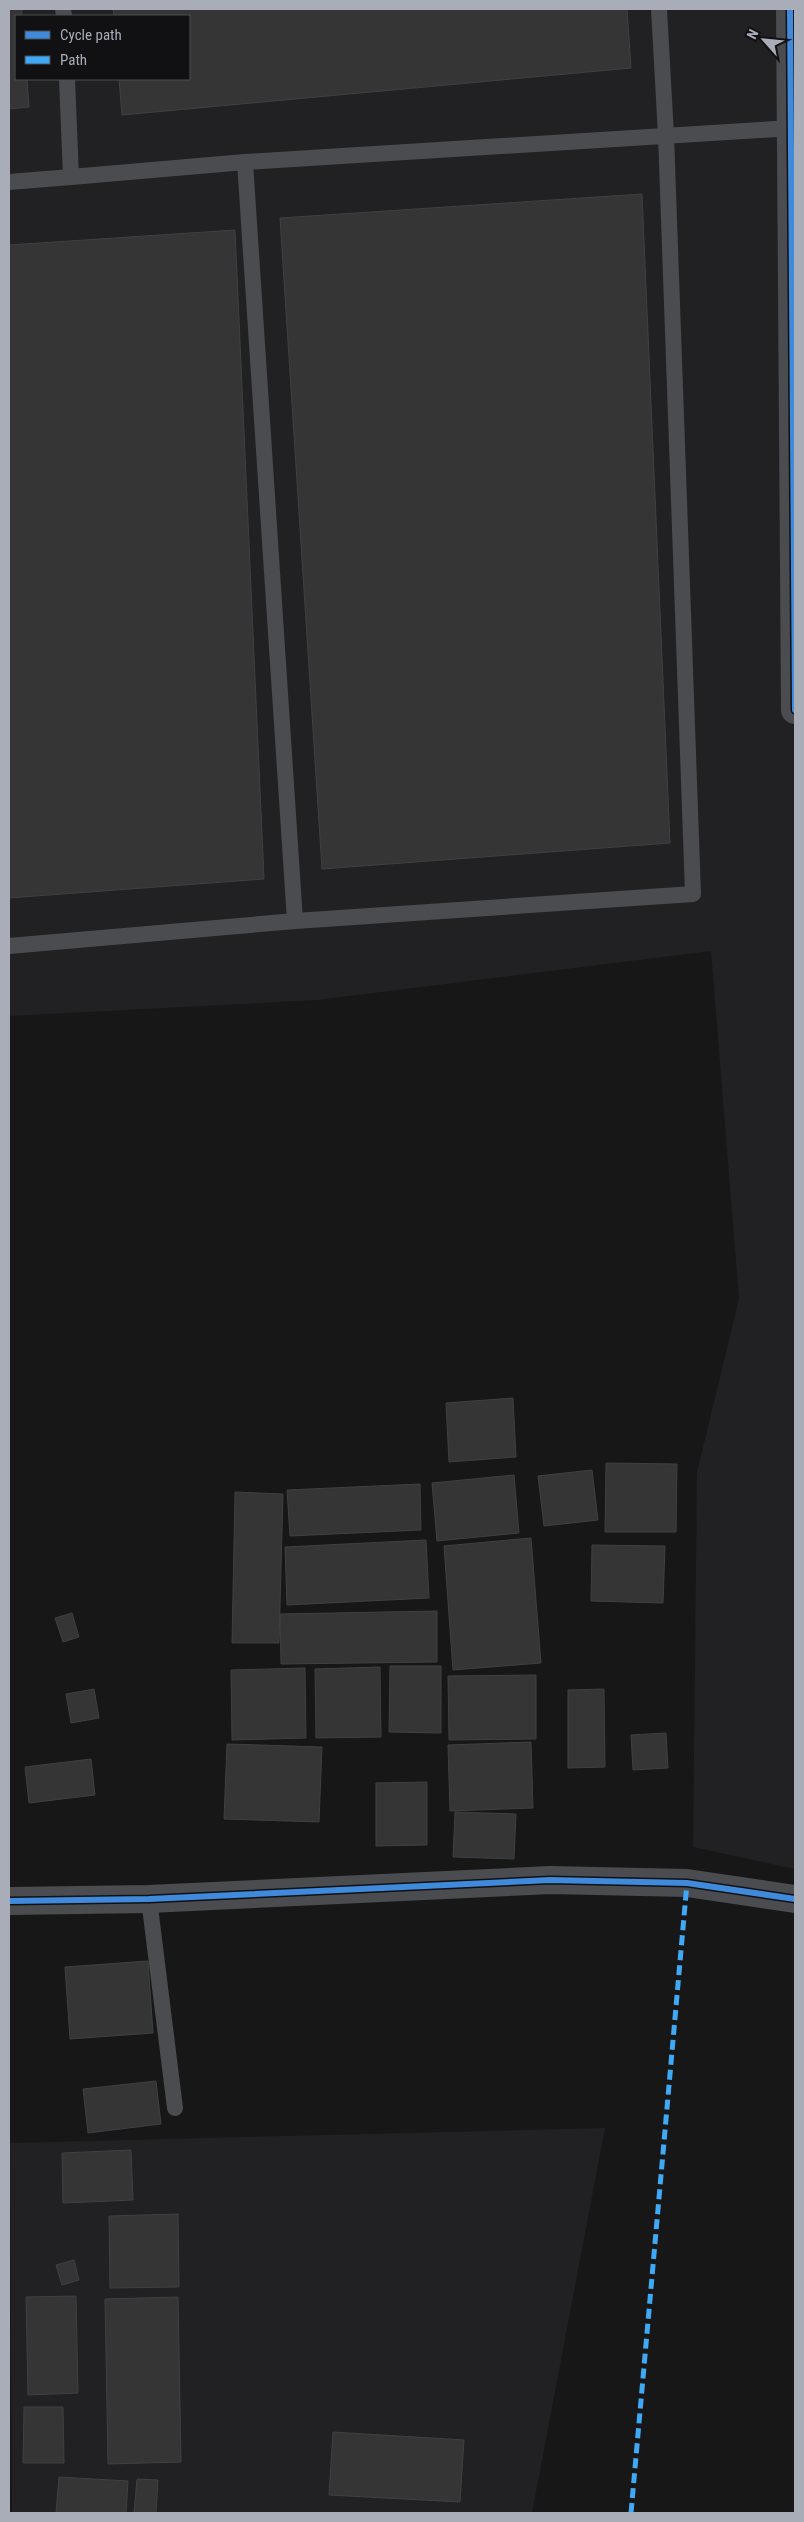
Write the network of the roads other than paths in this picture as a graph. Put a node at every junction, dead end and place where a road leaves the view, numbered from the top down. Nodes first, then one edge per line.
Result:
1 (659, 9) edge
2 (790, 9) edge
3 (67, 80) edge
4 (792, 128) junction
5 (666, 135) junction
6 (245, 162) junction
7 (71, 177) junction
8 (9, 182) edge
9 (795, 710) edge
10 (295, 921) junction
11 (9, 946) edge
12 (149, 1899) junction
13 (795, 1899) edge
14 (9, 1901) edge
15 (175, 2108) dead end

1 - 5 lane
2 - 4 street
3 - 7 lane
4 - 5 lane
4 - 9 street
5 - 6 lane
5 - 10 lane
6 - 7 lane
6 - 10 lane
7 - 8 lane
10 - 11 lane
12 - 13 street
12 - 14 street
12 - 15 lane

